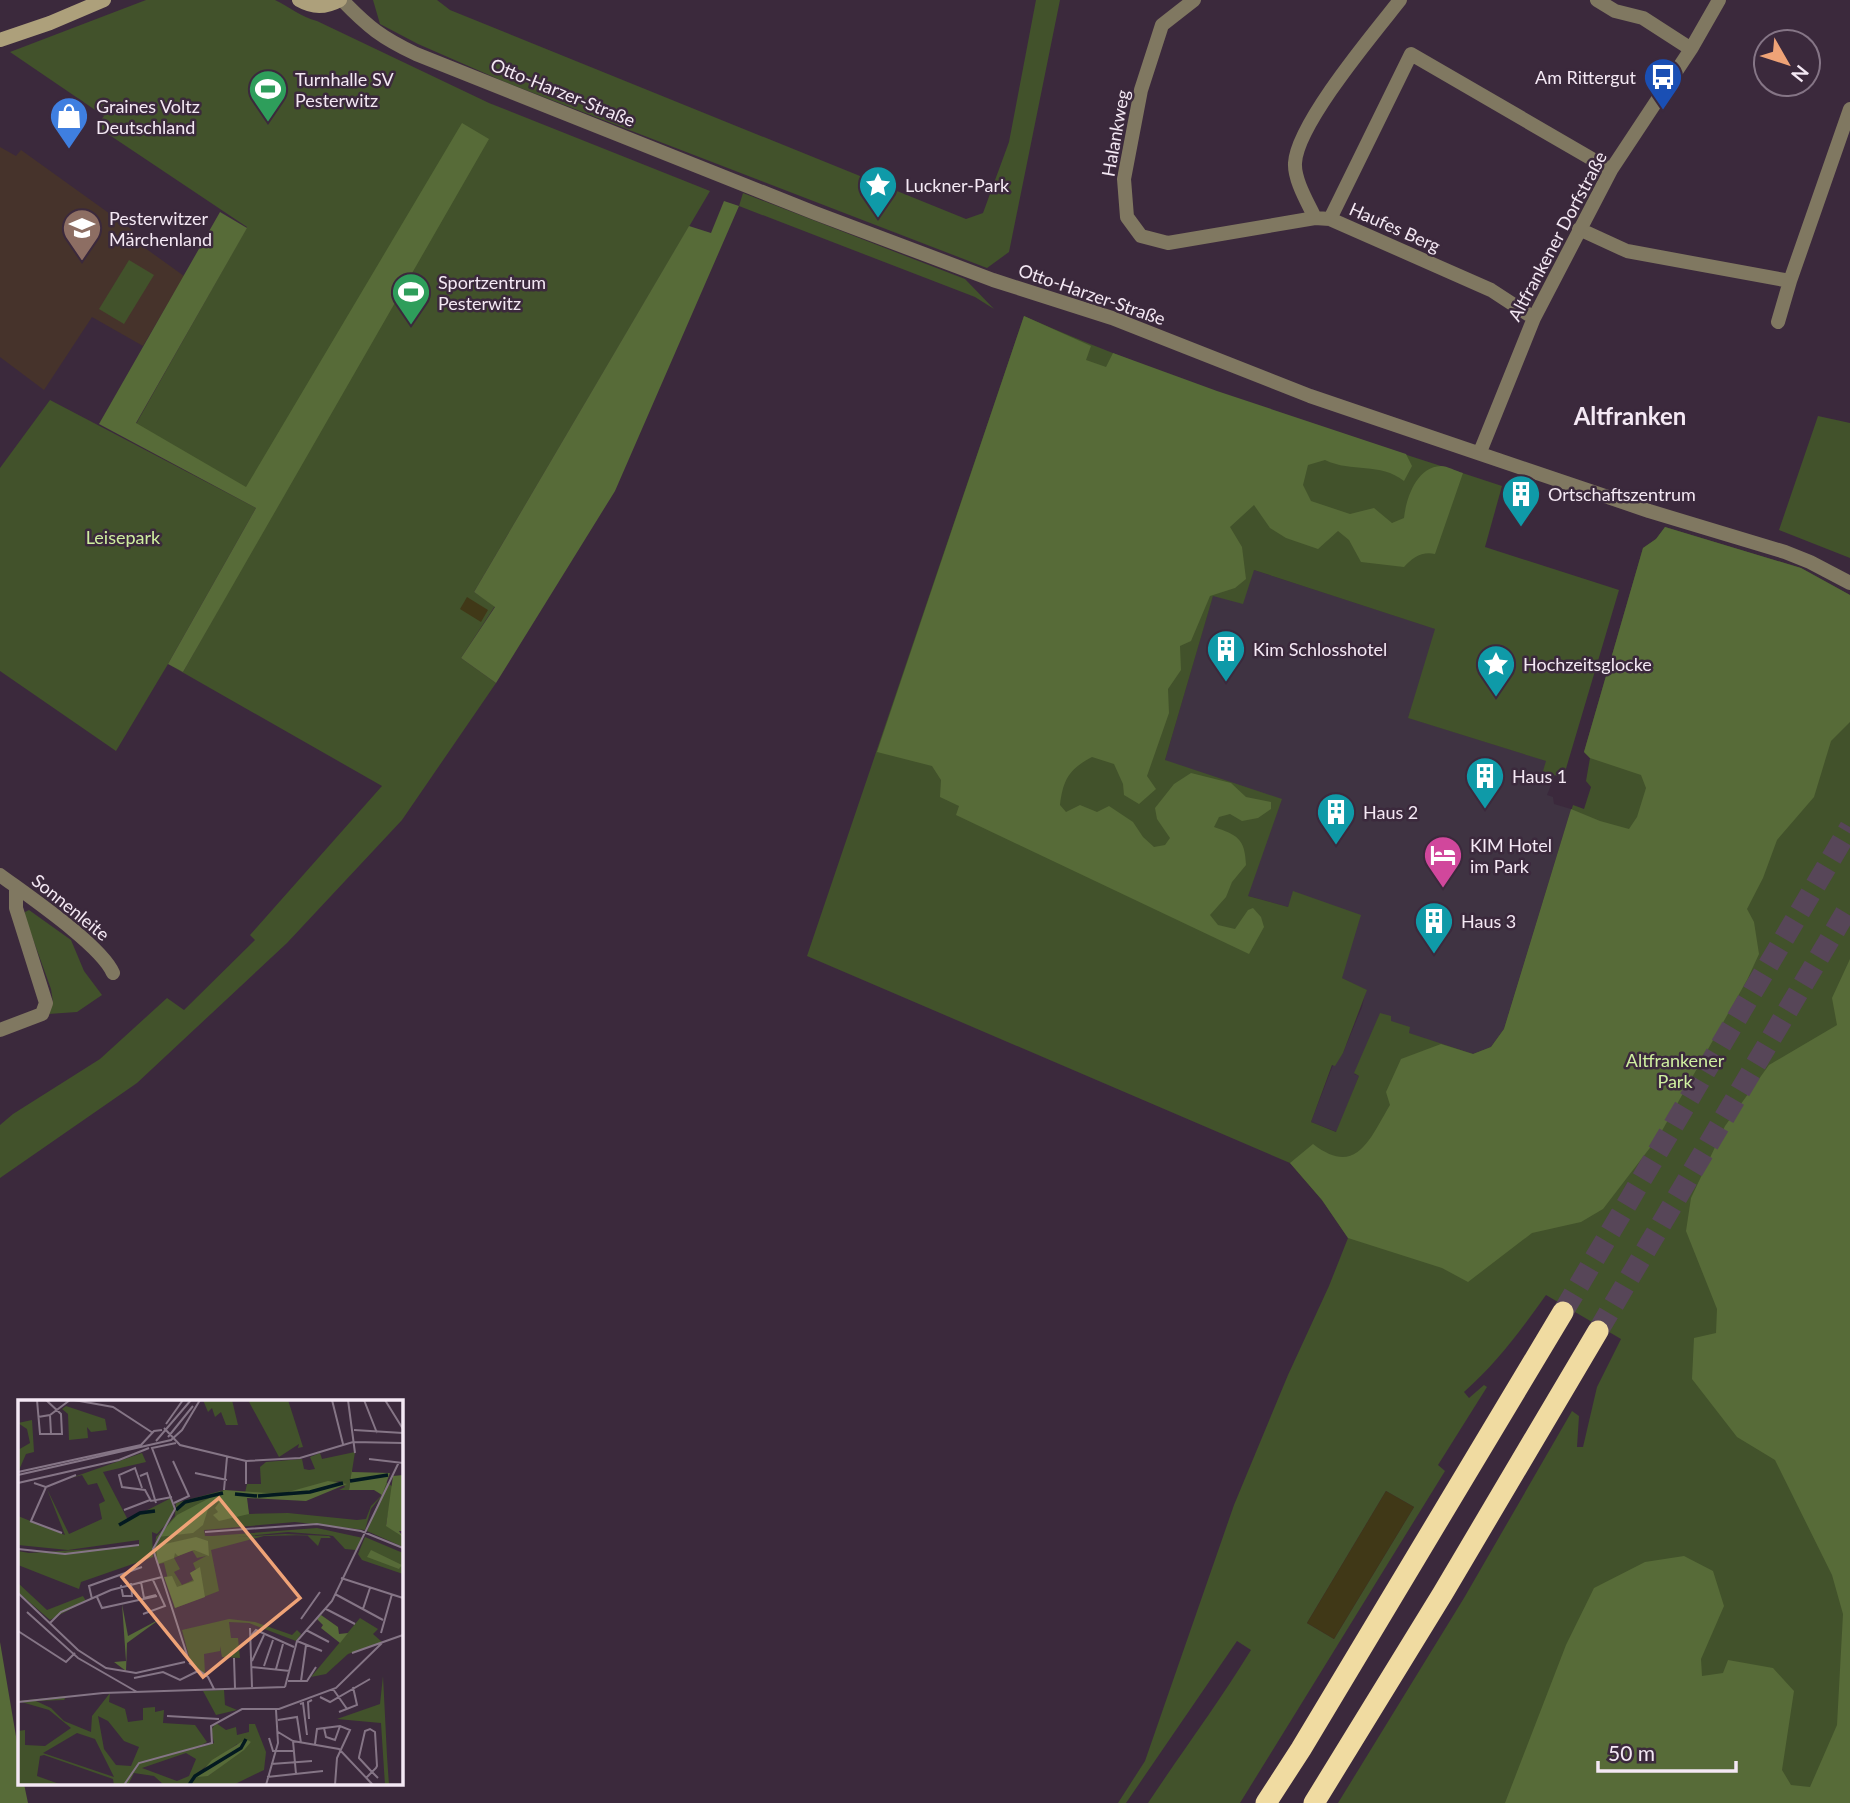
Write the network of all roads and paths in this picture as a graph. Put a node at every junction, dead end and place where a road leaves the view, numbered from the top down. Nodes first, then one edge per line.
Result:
1 (104, 0) edge
2 (299, 0) edge
3 (341, 0) edge
4 (1194, 0) edge
5 (1399, 0) edge
6 (1597, 0) edge
7 (1719, 0) edge
8 (0, 40) edge
9 (1691, 49) junction
10 (1850, 109) edge
11 (1611, 170) junction
12 (1322, 219) junction
13 (1579, 229) junction
14 (1790, 281) junction
15 (1534, 318) junction
16 (1778, 322) dead end
17 (1480, 452) junction
18 (1850, 583) edge
19 (0, 875) edge
20 (16, 887) junction
21 (113, 973) dead end
22 (0, 1030) edge
23 (1563, 1312) tunnel mouth
24 (1598, 1331) tunnel mouth
25 (1266, 1803) edge
26 (1314, 1803) edge

1 - 8 street
2 - 3 street
3 - 17 street, Otto-Harzer-Straße
4 - 12 street, Halankweg
5 - 12 street
6 - 9 street
7 - 9 street, Altfrankener Dorfstraße
9 - 11 street, Altfrankener Dorfstraße
10 - 14 street
11 - 12 street
11 - 13 street, Altfrankener Dorfstraße
12 - 15 street, Haufes Berg
13 - 14 street
13 - 15 street, Altfrankener Dorfstraße
14 - 16 street
15 - 17 street, Altfrankener Dorfstraße
17 - 18 street, Otto-Harzer-Straße
19 - 20 street, Sonnenleite
20 - 21 street, Sonnenleite
20 - 22 street
23 - 25 highway
24 - 26 highway

